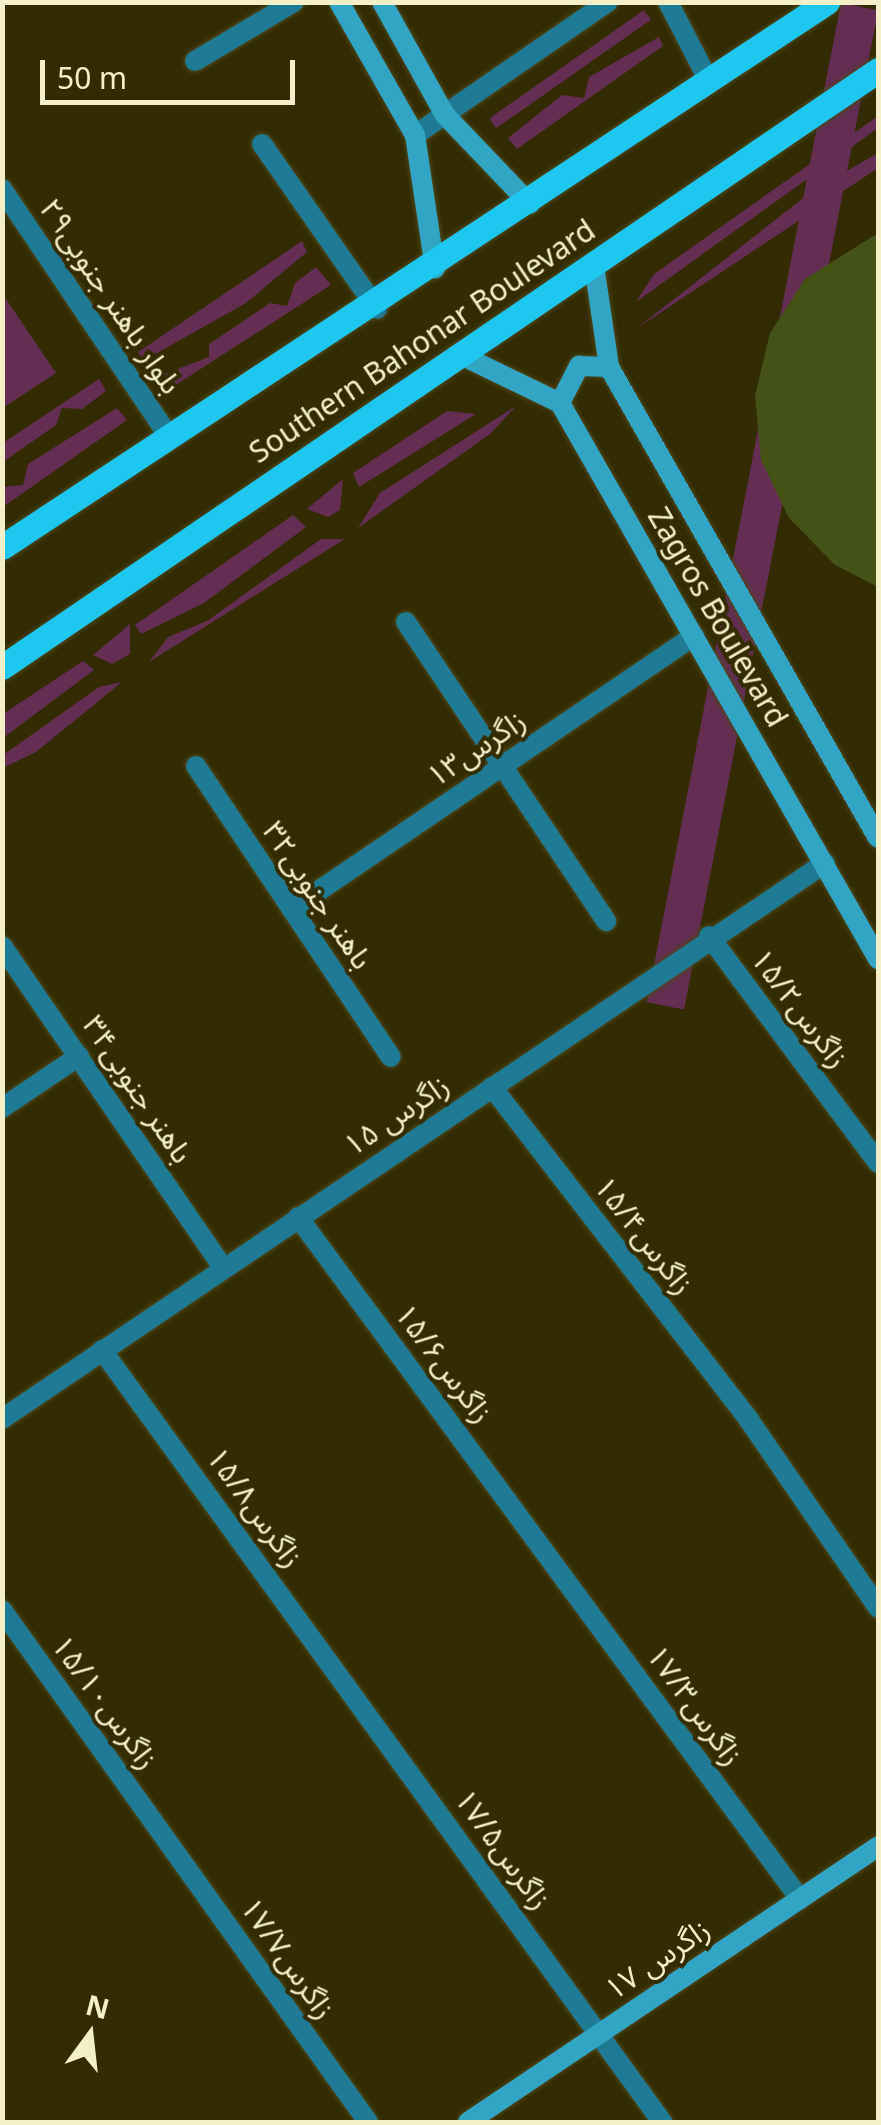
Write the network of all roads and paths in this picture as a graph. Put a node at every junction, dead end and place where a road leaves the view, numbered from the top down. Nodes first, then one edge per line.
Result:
1 (294, 2) edge
2 (339, 2) edge
3 (382, 2) edge
4 (608, 2) edge
5 (668, 2) edge
6 (828, 2) edge
7 (195, 60) dead end
8 (878, 70) edge
9 (710, 84) junction
10 (444, 114) junction
11 (416, 135) junction
12 (262, 144) dead end
13 (2, 189) edge
14 (530, 204) junction
15 (594, 265) junction
16 (434, 269) junction
17 (376, 308) junction
18 (459, 354) junction
19 (609, 367) junction
20 (560, 403) junction
21 (169, 437) junction
22 (2, 548) edge
23 (406, 622) dead end
24 (694, 636) junction
25 (2, 663) edge
26 (196, 766) dead end
27 (502, 766) junction
28 (876, 830) edge
29 (825, 863) junction
30 (292, 909) junction
31 (606, 921) dead end
32 (709, 936) junction
33 (2, 946) edge
34 (878, 959) edge
35 (79, 1056) junction
36 (391, 1057) dead end
37 (492, 1086) junction
38 (2, 1108) edge
39 (878, 1164) edge
40 (298, 1217) junction
41 (223, 1267) junction
42 (102, 1350) junction
43 (2, 1418) edge
44 (542, 1546) joint
45 (878, 1608) edge
46 (2, 1610) edge
47 (360, 1700) joint
48 (159, 1829) joint
49 (878, 1846) edge
50 (800, 1899) junction
51 (598, 2034) junction
52 (368, 2122) edge
53 (468, 2122) edge
54 (662, 2122) edge

1 - 7 street
2 - 11 main road
3 - 10 main road
4 - 10 street
5 - 9 street
6 - 9 main road, Southern Bahonar Boulevard
8 - 15 main road, Southern Bahonar Boulevard
9 - 14 main road, Southern Bahonar Boulevard
10 - 11 street
10 - 14 main road
11 - 16 main road
12 - 17 street
13 - 21 street, بلوار باهنر جنوبی۲۹
14 - 16 main road, Southern Bahonar Boulevard
15 - 18 main road, Southern Bahonar Boulevard
15 - 19 main road, Zagros Boulevard
16 - 17 main road, Southern Bahonar Boulevard
17 - 21 main road, Southern Bahonar Boulevard
18 - 20 main road
18 - 25 main road, Southern Bahonar Boulevard
19 - 20 main road
19 - 28 main road, Zagros Boulevard
20 - 24 main road, Zagros Boulevard
21 - 22 main road, Southern Bahonar Boulevard
23 - 27 street
24 - 27 street, زاگرس۱۳
24 - 29 main road, Zagros Boulevard
26 - 30 street, باهنر جنوبی۳۲
27 - 30 street, زاگرس۱۳
27 - 31 street
29 - 32 street, زاگرس ۱۵
29 - 34 main road, Zagros Boulevard
30 - 36 street, باهنر جنوبی۳۲
32 - 37 street, زاگرس ۱۵
32 - 39 street, زاگرس۱۵/۲
33 - 35 street, باهنر جنوبی۳۴
35 - 38 street
35 - 41 street, باهنر جنوبی۳۴
37 - 40 street, زاگرس ۱۵
37 - 45 street, زاگرس۱۵/۴
40 - 41 street, زاگرس ۱۵
40 - 44 street, زاگرس۱۵/۶
41 - 42 street, زاگرس ۱۵
42 - 43 street, زاگرس ۱۵
42 - 47 street, زاگرس۱۵/۸
44 - 50 street, زاگرس۱۷/۳
46 - 48 street, زاگرس۱۵/۱۰
47 - 51 street, زاگرس۱۷/۵
48 - 52 street, زاگرس۱۷/۷
49 - 50 main road, زاگرس ۱۷
50 - 51 main road, زاگرس ۱۷
51 - 53 main road, زاگرس ۱۷
51 - 54 street, زاگرس۱۷/۵

